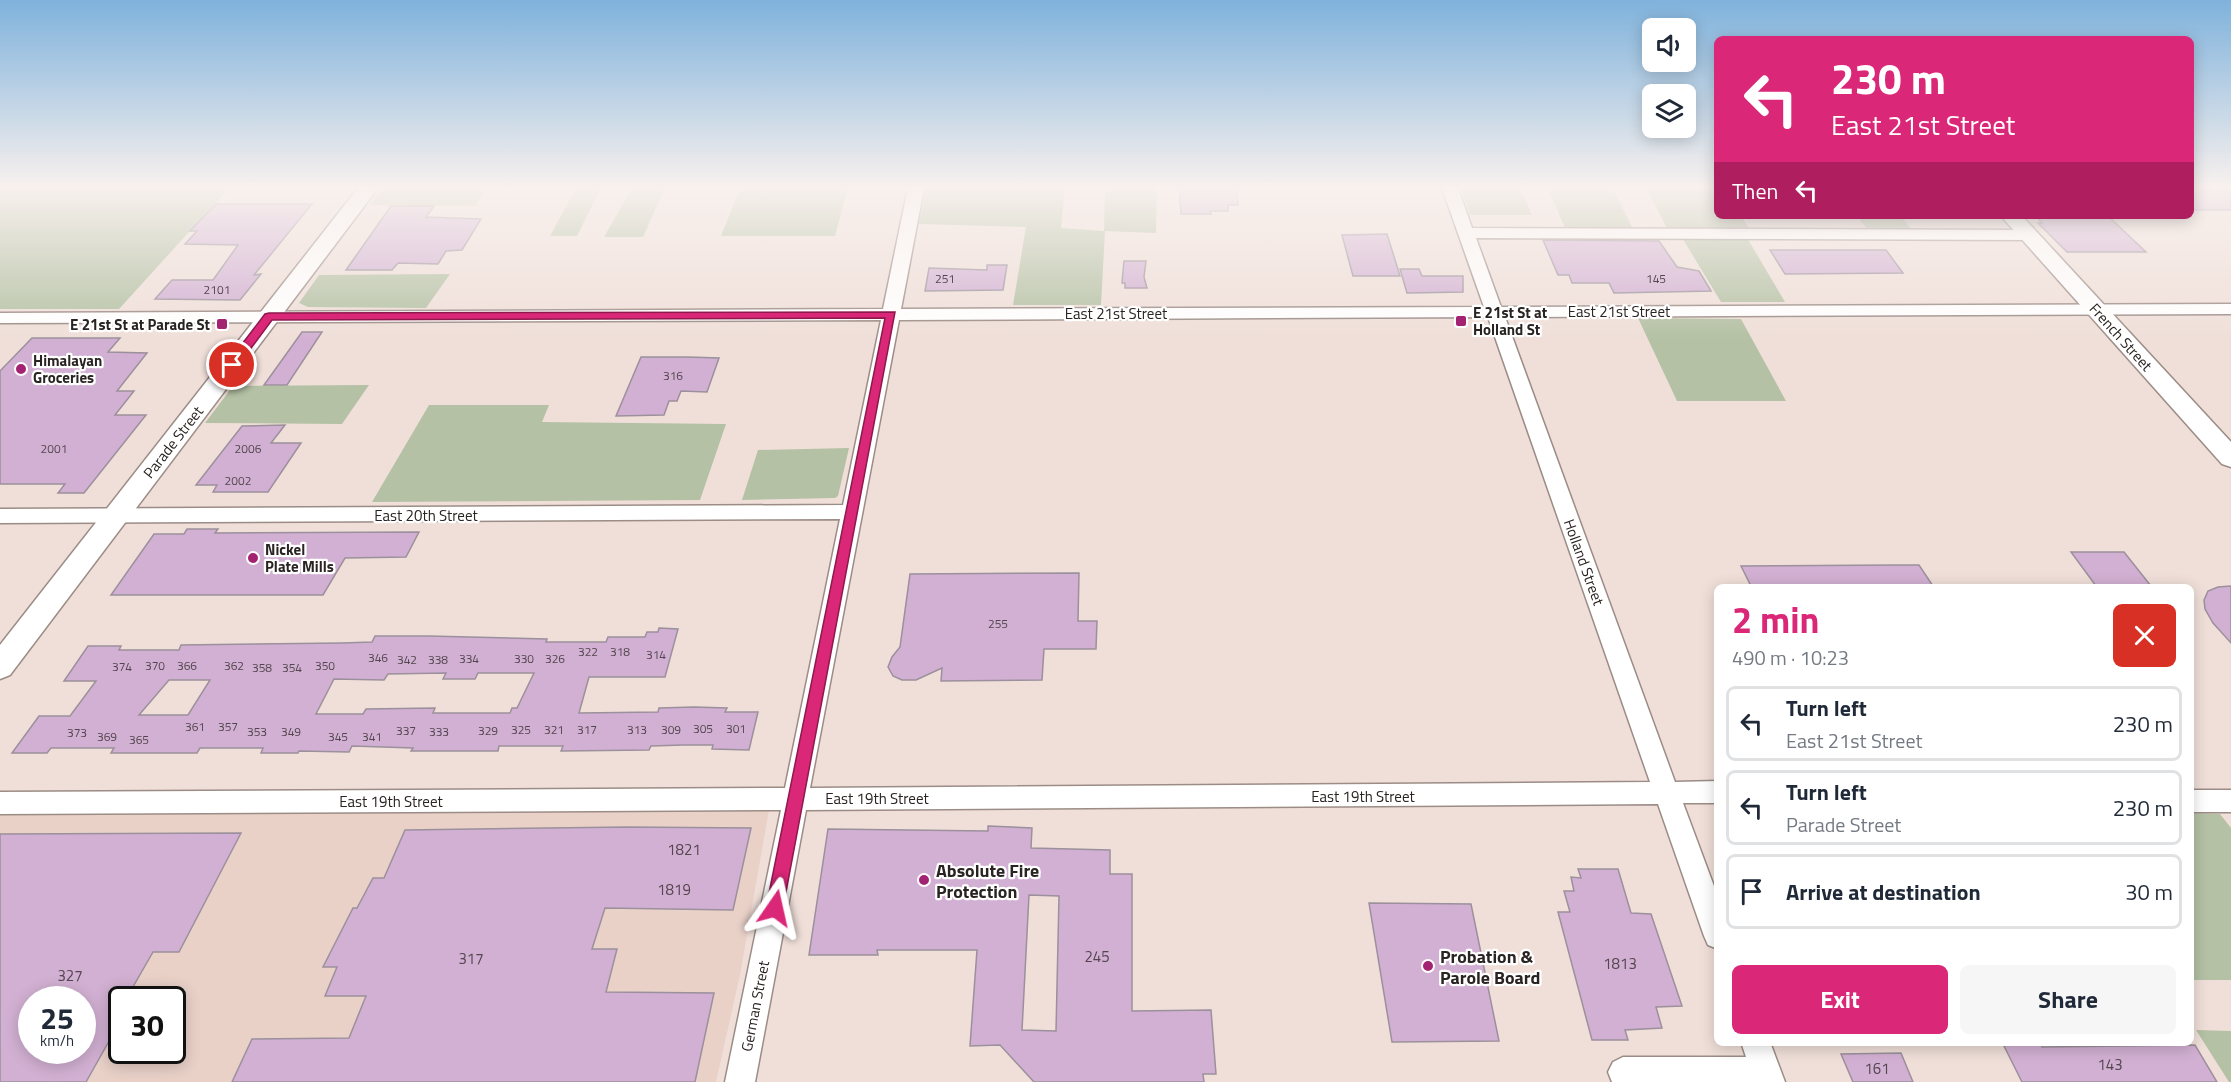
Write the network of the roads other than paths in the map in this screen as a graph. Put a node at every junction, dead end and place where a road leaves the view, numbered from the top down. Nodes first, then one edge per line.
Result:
1 (329, 238) edge
2 (906, 238) edge
3 (1468, 238) edge
4 (2031, 238) edge
5 (2096, 309) junction
6 (2231, 309) edge
7 (1494, 312) junction
8 (891, 314) junction
9 (269, 317) junction
10 (0, 318) edge
11 (2231, 458) edge
12 (852, 512) junction
13 (0, 516) edge
14 (116, 516) junction
15 (0, 667) edge
16 (1666, 792) junction
17 (1714, 792) edge
18 (796, 799) junction
19 (2194, 801) edge
20 (2231, 801) edge
21 (0, 802) edge
22 (1714, 925) edge
23 (1756, 1046) edge
24 (1623, 1072) dead end
25 (1768, 1077) edge
26 (740, 1082) edge

1 - 9 main road, Parade Street
2 - 8 street, German Street
3 - 7 street, Holland Street
4 - 5 main road, French Street
5 - 6 street, East 21st Street
5 - 7 street, East 21st Street
5 - 11 main road, French Street
7 - 8 street, East 21st Street
7 - 16 street, Holland Street
8 - 9 street, East 21st Street
8 - 12 street, German Street
9 - 10 street, East 21st Street
9 - 14 main road, Parade Street
12 - 14 street, East 20th Street
12 - 18 street, German Street
13 - 14 street, East 20th Street
14 - 15 main road, Parade Street
16 - 17 street, East 19th Street
16 - 18 street, East 19th Street
16 - 22 street, Holland Street
18 - 21 street, East 19th Street
18 - 26 street, German Street
19 - 20 street
23 - 25 street
24 - 25 street

